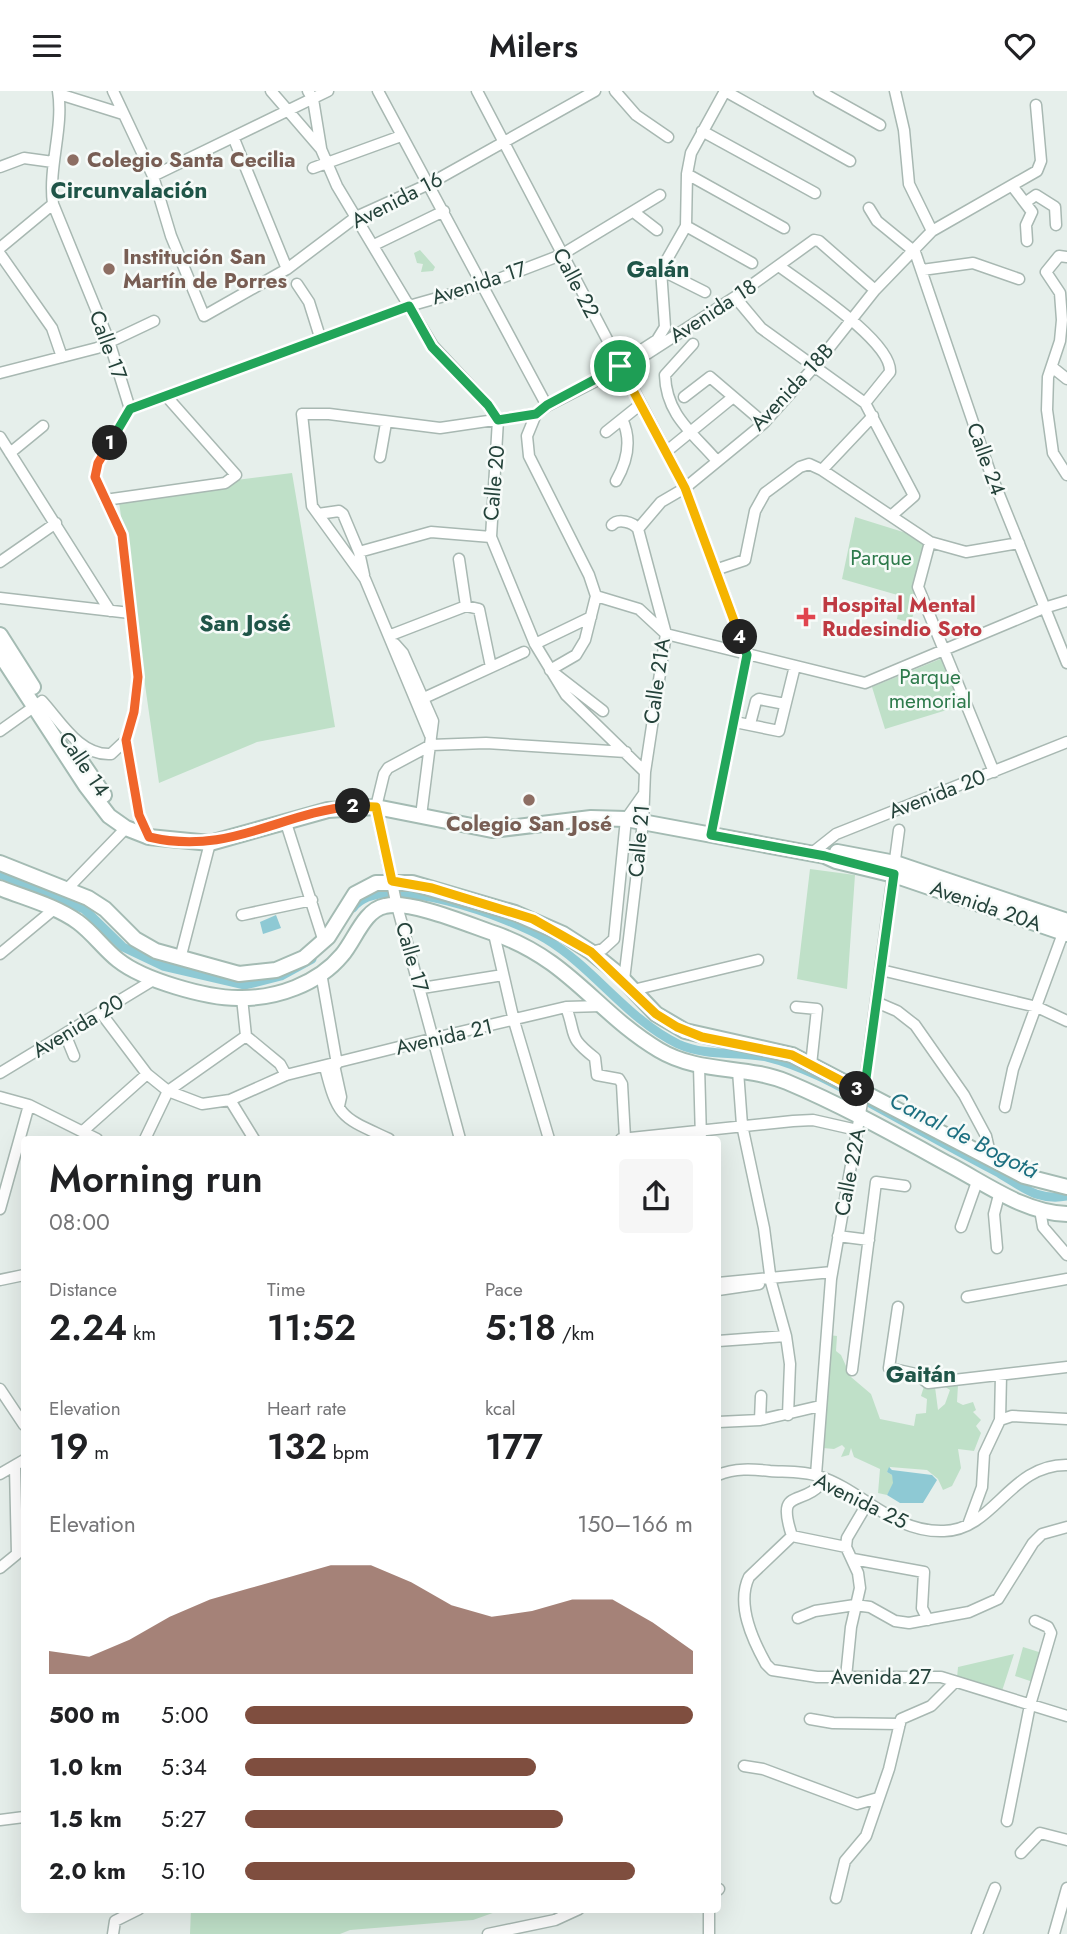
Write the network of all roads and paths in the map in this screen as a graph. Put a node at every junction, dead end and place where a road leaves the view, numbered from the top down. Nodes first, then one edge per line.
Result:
1 (113, 91) edge
2 (271, 91) edge
3 (328, 91) edge
4 (378, 91) edge
5 (477, 91) edge
6 (595, 91) edge
7 (615, 91) edge
8 (725, 91) edge
9 (819, 91) edge
10 (895, 91) edge
11 (59, 93) edge
12 (310, 95) edge
13 (577, 95) edge
14 (1036, 105) dead end
15 (286, 113) junction
16 (123, 114) junction
17 (880, 125) dead end
18 (702, 131) junction
19 (401, 136) junction
20 (668, 137) dead end
21 (234, 139) junction
22 (503, 144) junction
23 (321, 149) junction
24 (850, 161) dead end
25 (53, 162) junction
26 (326, 165) junction
27 (0, 167) edge
28 (313, 168) dead end
29 (687, 174) junction
30 (153, 176) junction
31 (429, 184) junction
32 (1013, 187) junction
33 (815, 193) dead end
34 (660, 195) dead end
35 (1026, 202) junction
36 (53, 204) junction
37 (869, 208) dead end
38 (444, 211) junction
39 (635, 213) junction
40 (356, 218) junction
41 (1056, 225) dead end
42 (685, 226) junction
43 (784, 228) dead end
44 (657, 230) dead end
45 (932, 232) junction
46 (1027, 241) dead end
47 (374, 245) junction
48 (0, 248) edge
49 (915, 252) junction
50 (0, 254) edge
51 (561, 255) junction
52 (1067, 257) edge
53 (752, 263) dead end
54 (779, 266) junction
55 (287, 269) junction
56 (661, 270) junction
57 (922, 270) junction
58 (1018, 279) dead end
59 (297, 284) dead end
60 (483, 285) junction
61 (874, 290) junction
62 (705, 292) dead end
63 (736, 297) junction
64 (409, 306) junction
65 (851, 320) junction
66 (154, 321) dead end
67 (320, 337) junction
68 (109, 341) junction
69 (693, 344) dead end
70 (62, 357) junction
71 (620, 366) junction
72 (814, 367) junction
73 (1052, 367) junction
74 (0, 373) edge
75 (1067, 379) edge
76 (167, 397) junction
77 (684, 397) dead end
78 (732, 398) junction
79 (865, 403) junction
80 (641, 404) junction
81 (547, 405) junction
82 (130, 409) junction
83 (536, 414) junction
84 (873, 416) junction
85 (622, 419) junction
86 (498, 420) junction
87 (764, 422) junction
88 (386, 423) junction
89 (43, 426) dead end
90 (692, 431) junction
91 (606, 432) dead end
92 (0, 437) edge
93 (667, 451) junction
94 (10, 453) junction
95 (380, 457) dead end
96 (717, 461) junction
97 (822, 470) junction
98 (1067, 475) edge
99 (616, 481) dead end
100 (685, 488) junction
101 (106, 500) junction
102 (318, 514) junction
103 (891, 516) junction
104 (56, 523) junction
105 (612, 525) dead end
106 (638, 529) junction
107 (491, 537) junction
108 (930, 541) junction
109 (1019, 543) junction
110 (359, 552) junction
111 (459, 559) dead end
112 (0, 562) edge
113 (715, 570) junction
114 (365, 579) junction
115 (596, 596) junction
116 (0, 597) edge
117 (1067, 601) edge
118 (466, 606) junction
119 (1044, 608) junction
120 (110, 611) junction
121 (130, 613) junction
122 (591, 618) junction
123 (666, 634) junction
124 (0, 635) edge
125 (392, 639) junction
126 (535, 644) junction
127 (944, 651) junction
128 (524, 652) dead end
129 (0, 654) edge
130 (747, 655) junction
131 (1067, 663) edge
132 (794, 666) junction
133 (491, 667) junction
134 (550, 670) junction
135 (424, 698) junction
136 (38, 704) junction
137 (785, 704) junction
138 (603, 711) dead end
139 (735, 722) junction
140 (750, 724) junction
141 (0, 731) edge
142 (126, 740) junction
143 (430, 740) junction
144 (1067, 742) edge
145 (626, 752) junction
146 (645, 772) junction
147 (994, 772) junction
148 (642, 795) junction
149 (376, 807) junction
150 (421, 816) junction
151 (626, 819) junction
152 (643, 822) junction
153 (286, 823) junction
154 (126, 828) junction
155 (899, 830) dead end
156 (711, 835) junction
157 (145, 836) junction
158 (624, 842) junction
159 (210, 843) junction
160 (640, 844) junction
161 (819, 855) junction
162 (0, 863) edge
163 (894, 869) junction
164 (392, 883) junction
165 (0, 888) edge
166 (68, 888) junction
167 (312, 900) junction
168 (397, 904) junction
169 (53, 910) junction
170 (242, 915) dead end
171 (1066, 927) edge
172 (494, 934) junction
173 (324, 942) junction
174 (591, 952) junction
175 (0, 954) edge
176 (180, 959) junction
177 (758, 960) dead end
178 (881, 970) junction
179 (321, 973) junction
180 (503, 975) junction
181 (155, 979) junction
182 (628, 985) junction
183 (422, 988) junction
184 (242, 998) junction
185 (876, 1002) junction
186 (603, 1006) junction
187 (566, 1007) junction
188 (796, 1007) dead end
189 (1037, 1007) junction
190 (101, 1013) junction
191 (514, 1021) junction
192 (1067, 1021) edge
193 (65, 1034) junction
194 (246, 1035) junction
195 (435, 1038) junction
196 (74, 1056) dead end
197 (332, 1065) junction
198 (811, 1065) junction
199 (699, 1066) junction
200 (738, 1071) junction
201 (0, 1073) edge
202 (147, 1074) junction
203 (286, 1075) junction
204 (168, 1091) junction
205 (864, 1095) junction
206 (0, 1097) edge
207 (230, 1100) junction
208 (29, 1105) junction
209 (1005, 1107) dead end
210 (859, 1120) junction
211 (741, 1125) junction
212 (83, 1131) junction
213 (701, 1135) edge
214 (92, 1136) edge
215 (146, 1136) edge
216 (252, 1136) edge
217 (382, 1136) edge
218 (459, 1136) edge
219 (548, 1136) edge
220 (623, 1136) edge
221 (682, 1136) edge
222 (991, 1158) junction
223 (978, 1179) junction
224 (905, 1186) dead end
225 (1067, 1187) edge
226 (1000, 1191) junction
227 (0, 1209) edge
228 (1040, 1210) junction
229 (1067, 1214) edge
230 (961, 1227) dead end
231 (838, 1236) junction
232 (869, 1240) junction
233 (997, 1248) dead end
234 (1067, 1255) edge
235 (832, 1275) junction
236 (21, 1276) edge
237 (771, 1279) junction
238 (1067, 1279) edge
239 (0, 1280) edge
240 (721, 1283) edge
241 (721, 1289) edge
242 (967, 1297) dead end
243 (898, 1307) dead end
244 (786, 1336) junction
245 (721, 1341) edge
246 (1067, 1367) edge
247 (852, 1370) dead end
248 (1000, 1375) junction
249 (0, 1389) edge
250 (761, 1396) dead end
251 (820, 1406) junction
252 (788, 1415) junction
253 (1067, 1419) edge
254 (21, 1420) edge
255 (760, 1420) junction
256 (1000, 1420) junction
257 (721, 1422) edge
258 (21, 1462) edge
259 (1067, 1465) edge
260 (15, 1467) junction
261 (0, 1474) edge
262 (721, 1474) edge
263 (821, 1477) junction
264 (867, 1504) junction
265 (968, 1525) junction
266 (1067, 1527) edge
267 (792, 1537) junction
268 (846, 1547) junction
269 (853, 1559) junction
270 (0, 1568) edge
271 (855, 1605) junction
272 (798, 1618) dead end
273 (928, 1620) junction
274 (1035, 1621) dead end
275 (846, 1677) junction
276 (954, 1683) junction
277 (1030, 1705) junction
278 (1067, 1716) edge
279 (810, 1719) dead end
280 (900, 1724) junction
281 (744, 1766) dead end
282 (878, 1798) junction
283 (21, 1817) edge
284 (0, 1820) edge
285 (1007, 1821) dead end
286 (1067, 1840) edge
287 (1021, 1853) dead end
288 (995, 1888) dead end
289 (1067, 1888) edge
290 (836, 1898) dead end
291 (131, 1913) edge
292 (570, 1913) edge
293 (709, 1913) edge
294 (555, 1920) junction
295 (113, 1934) edge
296 (488, 1934) edge
297 (557, 1934) edge
298 (709, 1934) edge
299 (977, 1934) edge
300 (1054, 1934) edge

1 - 16 street
2 - 15 street, Calle 20
3 - 12 street
4 - 19 street
5 - 22 street, Calle 22
6 - 13 street, Avenida 16
7 - 20 street
8 - 18 street
8 - 24 street
9 - 17 street
10 - 45 street
11 - 16 street
11 - 25 street, Calle 17
12 - 15 street
12 - 23 street
13 - 22 street, Avenida 16
14 - 32 street
15 - 21 street
15 - 23 street, Calle 20
16 - 30 street
18 - 29 street
18 - 33 street
19 - 26 street
19 - 31 street
21 - 30 street
21 - 55 street
22 - 31 street, Avenida 16
22 - 51 street, Calle 22
23 - 26 street, Calle 20
25 - 27 street
25 - 36 street, Calle 17
26 - 28 street
26 - 40 street, Calle 20
29 - 42 street
29 - 43 street
30 - 55 street, Avenida 16
31 - 38 street
31 - 40 street, Avenida 16
32 - 35 street
32 - 45 street
34 - 39 street, Avenida 17
35 - 41 street
35 - 46 street
36 - 48 street
36 - 68 street, Calle 17
37 - 49 street
38 - 47 street
38 - 60 street
39 - 44 street
39 - 51 street, Avenida 17
40 - 47 street, Calle 20
40 - 55 street, Avenida 16
42 - 53 street
42 - 56 street
45 - 49 street, Avenida 18B
47 - 64 street, Calle 20
49 - 57 street, Calle 24
49 - 61 street, Avenida 18B
50 - 70 street
51 - 60 street, Avenida 17
51 - 71 street, Calle 22
52 - 73 street
54 - 61 street, Avenida 18
54 - 63 street, Avenida 18
54 - 65 street
56 - 62 street
56 - 71 street
57 - 58 street
57 - 109 street, Calle 24
59 - 67 street
60 - 64 street, Avenida 17
60 - 81 street
61 - 65 street, Avenida 18B
63 - 71 street, Avenida 18
63 - 72 street
64 - 67 street, Avenida 17
64 - 86 street, Calle 20
65 - 72 street, Avenida 18B
65 - 79 street
66 - 68 street
67 - 76 street, Avenida 17
68 - 70 street
68 - 82 street, Calle 17
69 - 90 street
70 - 74 street
71 - 80 street, Calle 22
71 - 81 street, Avenida 18
72 - 79 street
72 - 87 street, Avenida 18B
73 - 75 street
73 - 98 street
76 - 82 street, Avenida 17
76 - 101 street
77 - 78 street
78 - 87 street
78 - 90 street
79 - 84 street
80 - 85 street
80 - 93 street, Calle 22
81 - 83 street, Avenida 18
82 - 101 street
83 - 86 street
83 - 115 street
84 - 97 street
84 - 103 street
85 - 91 street
85 - 99 street
86 - 88 street
86 - 107 street, Calle 20
87 - 96 street, Avenida 18B
88 - 95 street
88 - 102 street
89 - 94 street
90 - 93 street
90 - 96 street
92 - 94 street
93 - 100 street, Calle 22
94 - 104 street
96 - 100 street, Avenida 18B
97 - 103 street
97 - 113 street
100 - 106 street, Avenida 18B
100 - 113 street, Calle 22
101 - 121 street
102 - 110 street
102 - 114 street
103 - 108 street
104 - 112 street
104 - 120 street
105 - 106 street
106 - 123 street, Calle 21A
107 - 110 street
107 - 126 street, Calle 20
108 - 109 street
108 - 127 street
109 - 119 street, Calle 24
110 - 114 street
111 - 118 street
113 - 130 street, Calle 22
114 - 125 street
115 - 122 street
115 - 123 street
116 - 120 street
117 - 119 street
118 - 125 street
118 - 133 street
119 - 127 street
119 - 131 street, Calle 24
120 - 121 street
121 - 142 street
122 - 126 street
122 - 134 street
123 - 130 street
123 - 146 street, Calle 21A
124 - 136 main road, Calle 14
125 - 135 street
125 - 143 street
126 - 134 street, Calle 20
127 - 132 street
127 - 147 street
128 - 133 street
129 - 136 main road, Calle 14
130 - 132 street
130 - 139 street
132 - 137 street
133 - 135 street
134 - 138 street
134 - 145 street, Calle 20
135 - 143 street
136 - 141 street
136 - 142 street
136 - 154 main road, Calle 14
136 - 157 main road, Calle 14
137 - 140 street
137 - 140 street
139 - 140 street
139 - 156 street
142 - 157 street
143 - 145 street
143 - 149 street, Calle 17
143 - 150 street
144 - 147 street, Avenida 20
145 - 146 street, Calle 20
146 - 148 street, Calle 21A
147 - 161 street, Avenida 20
148 - 151 street, Calle 21
148 - 152 street, Calle 21
149 - 150 main road
149 - 153 main road
149 - 164 street, Calle 17
150 - 151 main road
151 - 152 main road, Avenida 20A
151 - 158 street, Calle 21
152 - 156 main road, Avenida 20A
152 - 160 street, Calle 21
153 - 159 main road
153 - 167 street
154 - 157 main road, Calle 14
154 - 166 street
155 - 163 street, Calle 22A
156 - 161 main road, Avenida 20A
157 - 159 main road
158 - 160 street
158 - 174 street, Calle 21
159 - 176 street
160 - 182 street, Calle 21
161 - 163 main road, Avenida 20A
162 - 166 main road
163 - 171 main road, Avenida 20A
163 - 178 street, Calle 22A
164 - 168 street, Calle 17
164 - 173 main road
164 - 174 main road
165 - 169 main road
166 - 176 main road
167 - 170 street
167 - 173 street
168 - 172 main road
168 - 179 main road
168 - 183 street, Calle 17
169 - 175 street
169 - 181 main road
171 - 189 street
172 - 180 street
172 - 186 main road
173 - 176 main road
174 - 182 main road
177 - 182 street
178 - 185 street, Calle 22A
178 - 189 street
179 - 184 main road
179 - 197 street
180 - 183 street
180 - 191 street
181 - 184 main road
181 - 190 street, Avenida 20
182 - 198 main road
183 - 195 street, Calle 17
184 - 194 street
185 - 205 street, Calle 22A
185 - 222 street
186 - 187 street, Avenida 21
186 - 199 main road
187 - 191 street, Avenida 21
187 - 220 street
188 - 198 street
189 - 192 street
189 - 209 street
190 - 193 street, Avenida 20
190 - 202 street
191 - 195 street, Avenida 21
191 - 219 street
193 - 196 street
193 - 201 street, Avenida 20
194 - 203 street
194 - 204 street
195 - 197 street, Avenida 21
195 - 218 street, Calle 17
197 - 203 street, Avenida 21
197 - 217 street
198 - 205 main road
199 - 200 main road
199 - 213 street
200 - 210 main road
200 - 211 street
202 - 204 street
202 - 212 street
203 - 207 street, Avenida 21
204 - 207 street
204 - 215 street
205 - 210 street, Calle 22A
205 - 222 main road
206 - 208 street
207 - 216 street
208 - 212 street
208 - 227 street
210 - 211 street
210 - 223 main road
210 - 231 street, Calle 22A
211 - 213 street
211 - 237 street
212 - 214 street
213 - 221 street
222 - 225 main road
223 - 226 main road
223 - 230 street
224 - 232 street
226 - 228 main road
226 - 233 street
228 - 229 main road
228 - 234 street
231 - 232 street
231 - 235 street, Calle 22A
232 - 247 street
235 - 237 street
235 - 251 street, Calle 22A
236 - 239 street
237 - 240 street
237 - 241 street
237 - 244 street
238 - 242 street
243 - 248 street
244 - 245 street
244 - 252 street
246 - 248 street
248 - 256 street
249 - 254 street
250 - 255 street
251 - 252 street
251 - 263 street, Calle 22A
252 - 255 street
253 - 256 street
255 - 257 street
256 - 265 street
258 - 260 street
259 - 265 street, Avenida 25
260 - 261 street
260 - 270 street
262 - 263 street, Avenida 25
263 - 264 street, Avenida 25
263 - 267 street
264 - 265 street, Avenida 25
264 - 268 street
266 - 273 street
267 - 268 street
267 - 275 street, Avenida 27
268 - 269 street
269 - 271 street
269 - 273 street
271 - 272 street
271 - 273 street
271 - 275 street
274 - 277 street
275 - 276 street, Avenida 27
276 - 277 street, Avenida 27
276 - 280 street
277 - 278 street, Avenida 27
277 - 285 street
279 - 280 street
280 - 282 street
281 - 282 street
282 - 290 street
283 - 284 street
286 - 287 street
288 - 299 street
289 - 300 street
291 - 295 street
292 - 294 street
293 - 298 street
294 - 296 street
294 - 297 street

